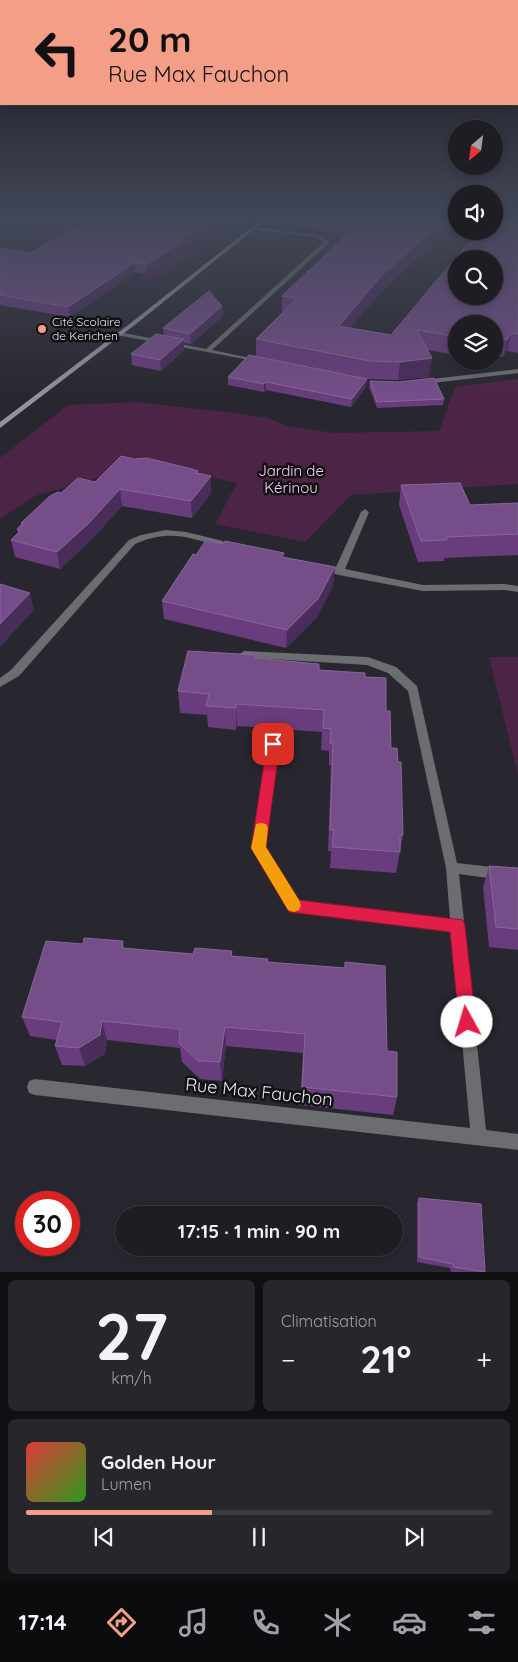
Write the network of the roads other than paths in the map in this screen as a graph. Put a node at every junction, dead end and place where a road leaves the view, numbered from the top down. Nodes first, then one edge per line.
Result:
1 (190, 278) edge
2 (286, 278) edge
3 (119, 334) junction
4 (208, 350) junction
5 (262, 362) edge
6 (518, 371) edge
7 (415, 382) edge
8 (0, 426) edge
9 (365, 512) dead end
10 (227, 545) edge
11 (307, 564) edge
12 (339, 572) junction
13 (518, 589) edge
14 (228, 654) edge
15 (0, 683) edge
16 (273, 744) dead end
17 (452, 868) junction
18 (518, 876) edge
19 (458, 926) junction
20 (35, 1087) dead end
21 (479, 1137) junction
22 (518, 1142) edge

1 - 3 main road
2 - 4 street
3 - 4 street
3 - 8 main road
4 - 5 street
6 - 7 street
9 - 12 street
10 - 15 street
11 - 12 street
12 - 13 street
14 - 17 street
16 - 19 street
17 - 18 street
17 - 19 street
19 - 21 street
20 - 21 street, Rue Max Fauchon
21 - 22 street, Rue Max Fauchon

